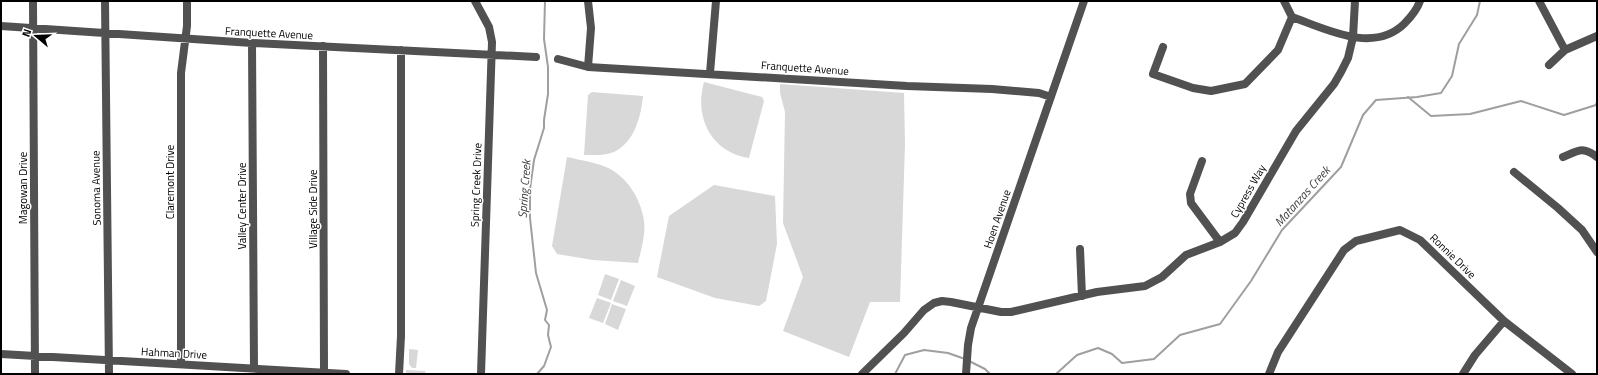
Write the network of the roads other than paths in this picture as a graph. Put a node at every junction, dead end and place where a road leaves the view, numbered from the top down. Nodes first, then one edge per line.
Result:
1 (33, 1) edge
2 (106, 1) edge
3 (187, 1) edge
4 (475, 1) edge
5 (588, 1) edge
6 (716, 1) edge
7 (1084, 1) edge
8 (1284, 1) edge
9 (1355, 1) edge
10 (1420, 1) edge
11 (1539, 1) edge
12 (1292, 17) junction
13 (1, 26) edge
14 (33, 27) junction
15 (106, 33) junction
16 (1597, 36) edge
17 (1353, 37) junction
18 (184, 38) junction
19 (252, 43) junction
20 (323, 46) junction
21 (1163, 47) dead end
22 (401, 50) junction
23 (1565, 50) junction
24 (491, 54) junction
25 (536, 57) dead end
26 (558, 59) dead end
27 (1549, 65) dead end
28 (588, 67) junction
29 (710, 73) junction
30 (1051, 96) junction
31 (1563, 157) dead end
32 (1597, 157) edge
33 (1202, 161) dead end
34 (1514, 172) dead end
35 (1220, 242) junction
36 (1080, 249) dead end
37 (1597, 252) edge
38 (1082, 296) junction
39 (978, 307) junction
40 (1504, 321) junction
41 (1, 354) edge
42 (35, 356) junction
43 (109, 360) junction
44 (182, 364) junction
45 (254, 368) junction
46 (324, 372) junction
47 (966, 373) edge
48 (35, 374) edge
49 (109, 374) edge
50 (346, 374) edge
51 (399, 374) edge
52 (481, 374) edge
53 (862, 374) edge
54 (1269, 374) edge
55 (1463, 374) edge
56 (1572, 374) edge

1 - 14 street, Magowan Drive
2 - 15 street, Sonoma Avenue
3 - 18 street, Claremont Drive
4 - 24 street, Spring Creek Drive
5 - 28 street
6 - 29 street
7 - 30 street, Hoen Avenue
8 - 12 street
9 - 17 street, Cypress Way
10 - 17 street
11 - 23 street
12 - 17 street
12 - 21 street
13 - 14 street, Franquette Avenue
14 - 15 street, Franquette Avenue
14 - 42 street, Magowan Drive
15 - 18 street, Franquette Avenue
15 - 43 street, Sonoma Avenue
16 - 23 street
17 - 35 street, Cypress Way
18 - 19 street, Franquette Avenue
18 - 44 street, Claremont Drive
19 - 20 street, Franquette Avenue
19 - 45 street, Valley Center Drive
20 - 22 street, Franquette Avenue
20 - 46 street, Village Side Drive
22 - 24 street, Franquette Avenue
22 - 51 street
23 - 27 street
24 - 25 street, Franquette Avenue
24 - 52 street, Spring Creek Drive
26 - 28 street, Franquette Avenue
28 - 29 street, Franquette Avenue
29 - 30 street, Franquette Avenue
30 - 39 street, Hoen Avenue
31 - 32 street
33 - 35 street
34 - 37 street
35 - 38 street, Cypress Way
36 - 38 street
38 - 39 street, Cypress Way
39 - 47 street, Hoen Avenue
39 - 53 street
40 - 54 street, Ronnie Drive
40 - 55 street
40 - 56 street, Ronnie Drive
41 - 42 street, Hahman Drive
42 - 43 street, Hahman Drive
42 - 48 street, Magowan Drive
43 - 44 street, Hahman Drive
43 - 49 street, Sonoma Avenue
44 - 45 street, Hahman Drive
45 - 46 street, Hahman Drive
46 - 50 street, Hahman Drive

